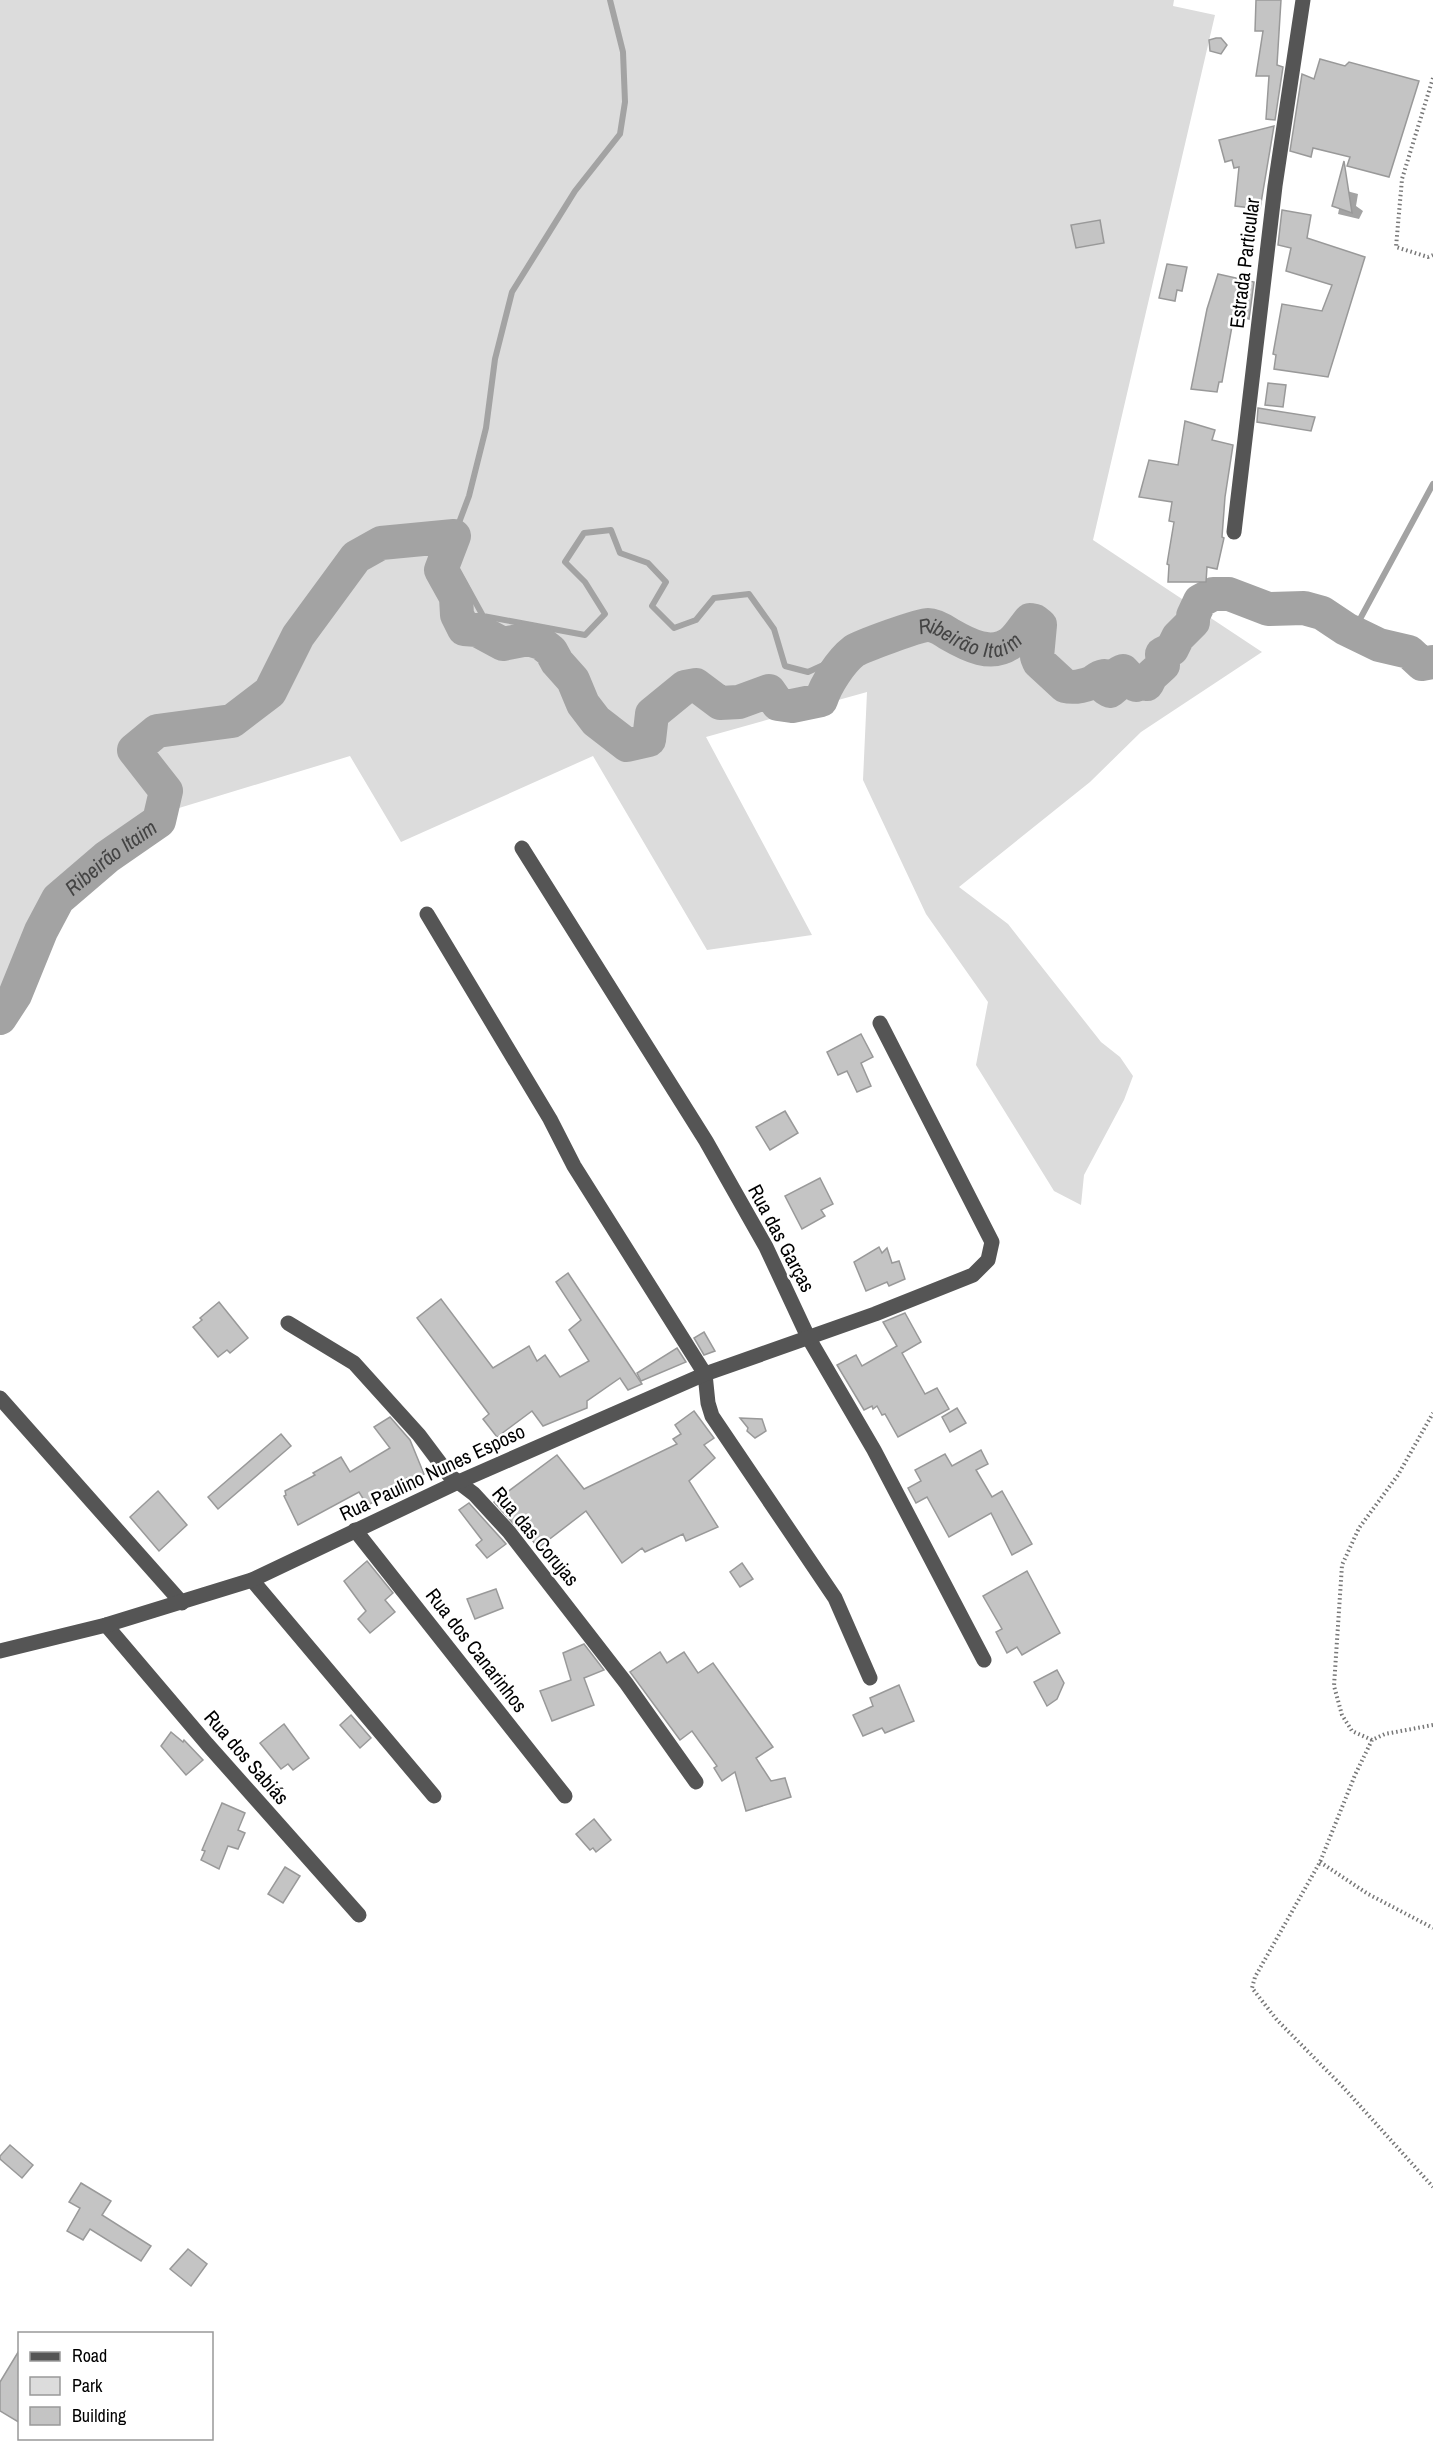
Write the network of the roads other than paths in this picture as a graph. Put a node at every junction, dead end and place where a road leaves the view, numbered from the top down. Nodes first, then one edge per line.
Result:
1 (1303, 0) edge
2 (1234, 532) dead end
3 (522, 848) dead end
4 (427, 914) dead end
5 (880, 1023) dead end
6 (288, 1323) dead end
7 (808, 1337) junction
8 (705, 1374) junction
9 (0, 1398) edge
10 (456, 1483) junction
11 (355, 1530) junction
12 (252, 1580) junction
13 (182, 1604) junction
14 (106, 1625) junction
15 (0, 1651) edge
16 (984, 1660) dead end
17 (870, 1678) dead end
18 (696, 1782) dead end
19 (435, 1796) dead end
20 (565, 1796) dead end
21 (359, 1915) dead end

1 - 2 street, Estrada Particular
3 - 7 street, Rua das Garças
4 - 8 street
5 - 7 street, Rua Paulino Nunes Esposo
6 - 10 street, Rua das Corujas
7 - 8 street, Rua Paulino Nunes Esposo
7 - 16 street, Rua das Garças
8 - 10 street, Rua Paulino Nunes Esposo
8 - 17 street
9 - 13 street
10 - 11 street, Rua Paulino Nunes Esposo
10 - 18 street, Rua das Corujas
11 - 12 street, Rua Paulino Nunes Esposo
11 - 20 street, Rua dos Canarinhos
12 - 13 street, Rua Paulino Nunes Esposo
12 - 19 street
13 - 14 street, Rua Paulino Nunes Esposo
14 - 15 street, Rua Paulino Nunes Esposo
14 - 21 street, Rua dos Sabiás

